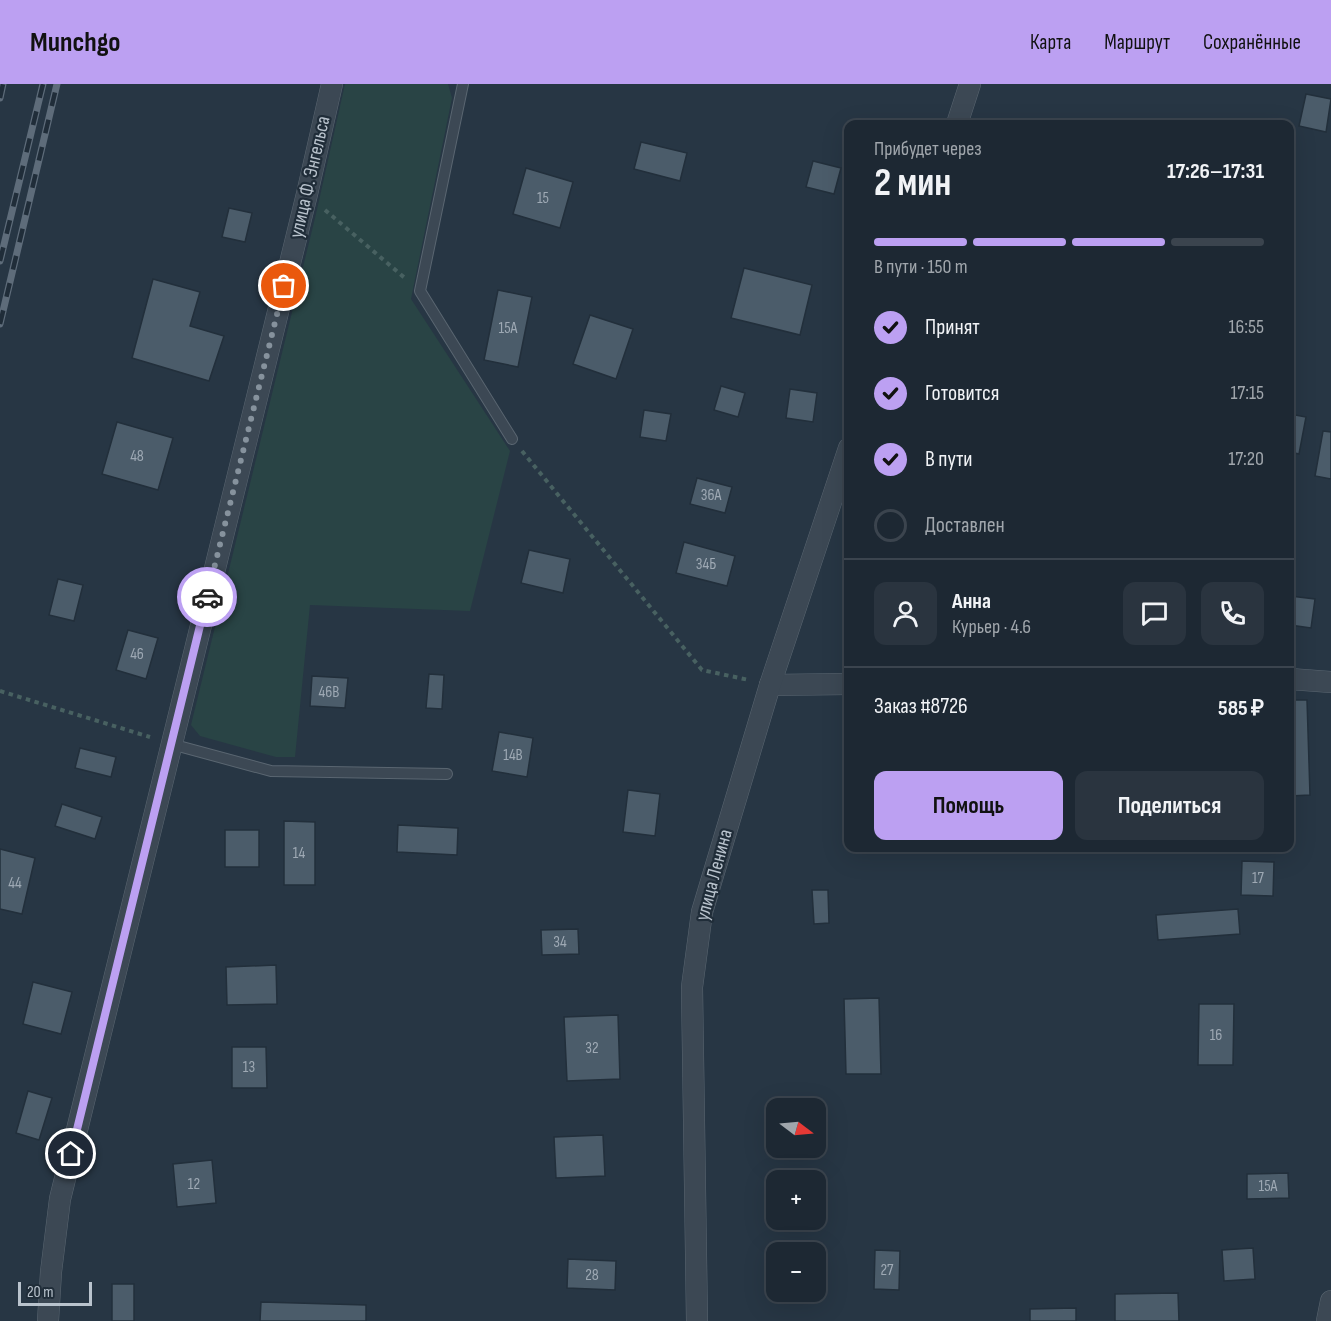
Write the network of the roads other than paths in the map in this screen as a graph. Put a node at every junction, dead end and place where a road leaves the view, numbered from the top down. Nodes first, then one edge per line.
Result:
1 (332, 84) edge
2 (463, 84) edge
3 (970, 84) edge
4 (958, 120) edge
5 (512, 439) road end
6 (844, 463) edge
7 (1294, 679) edge
8 (1331, 682) edge
9 (844, 684) edge
10 (770, 685) junction
11 (171, 744) junction
12 (447, 774) dead end
13 (1331, 1301) edge
14 (48, 1321) edge
15 (697, 1321) edge
16 (1327, 1321) edge

1 - 11 street, улица Ф. Энгельса
2 - 5 lane
3 - 4 street
6 - 10 street, улица Ленина
7 - 8 street
9 - 10 street
10 - 15 street, улица Ленина
11 - 12 lane
11 - 14 street, улица Ф. Энгельса
13 - 16 street

